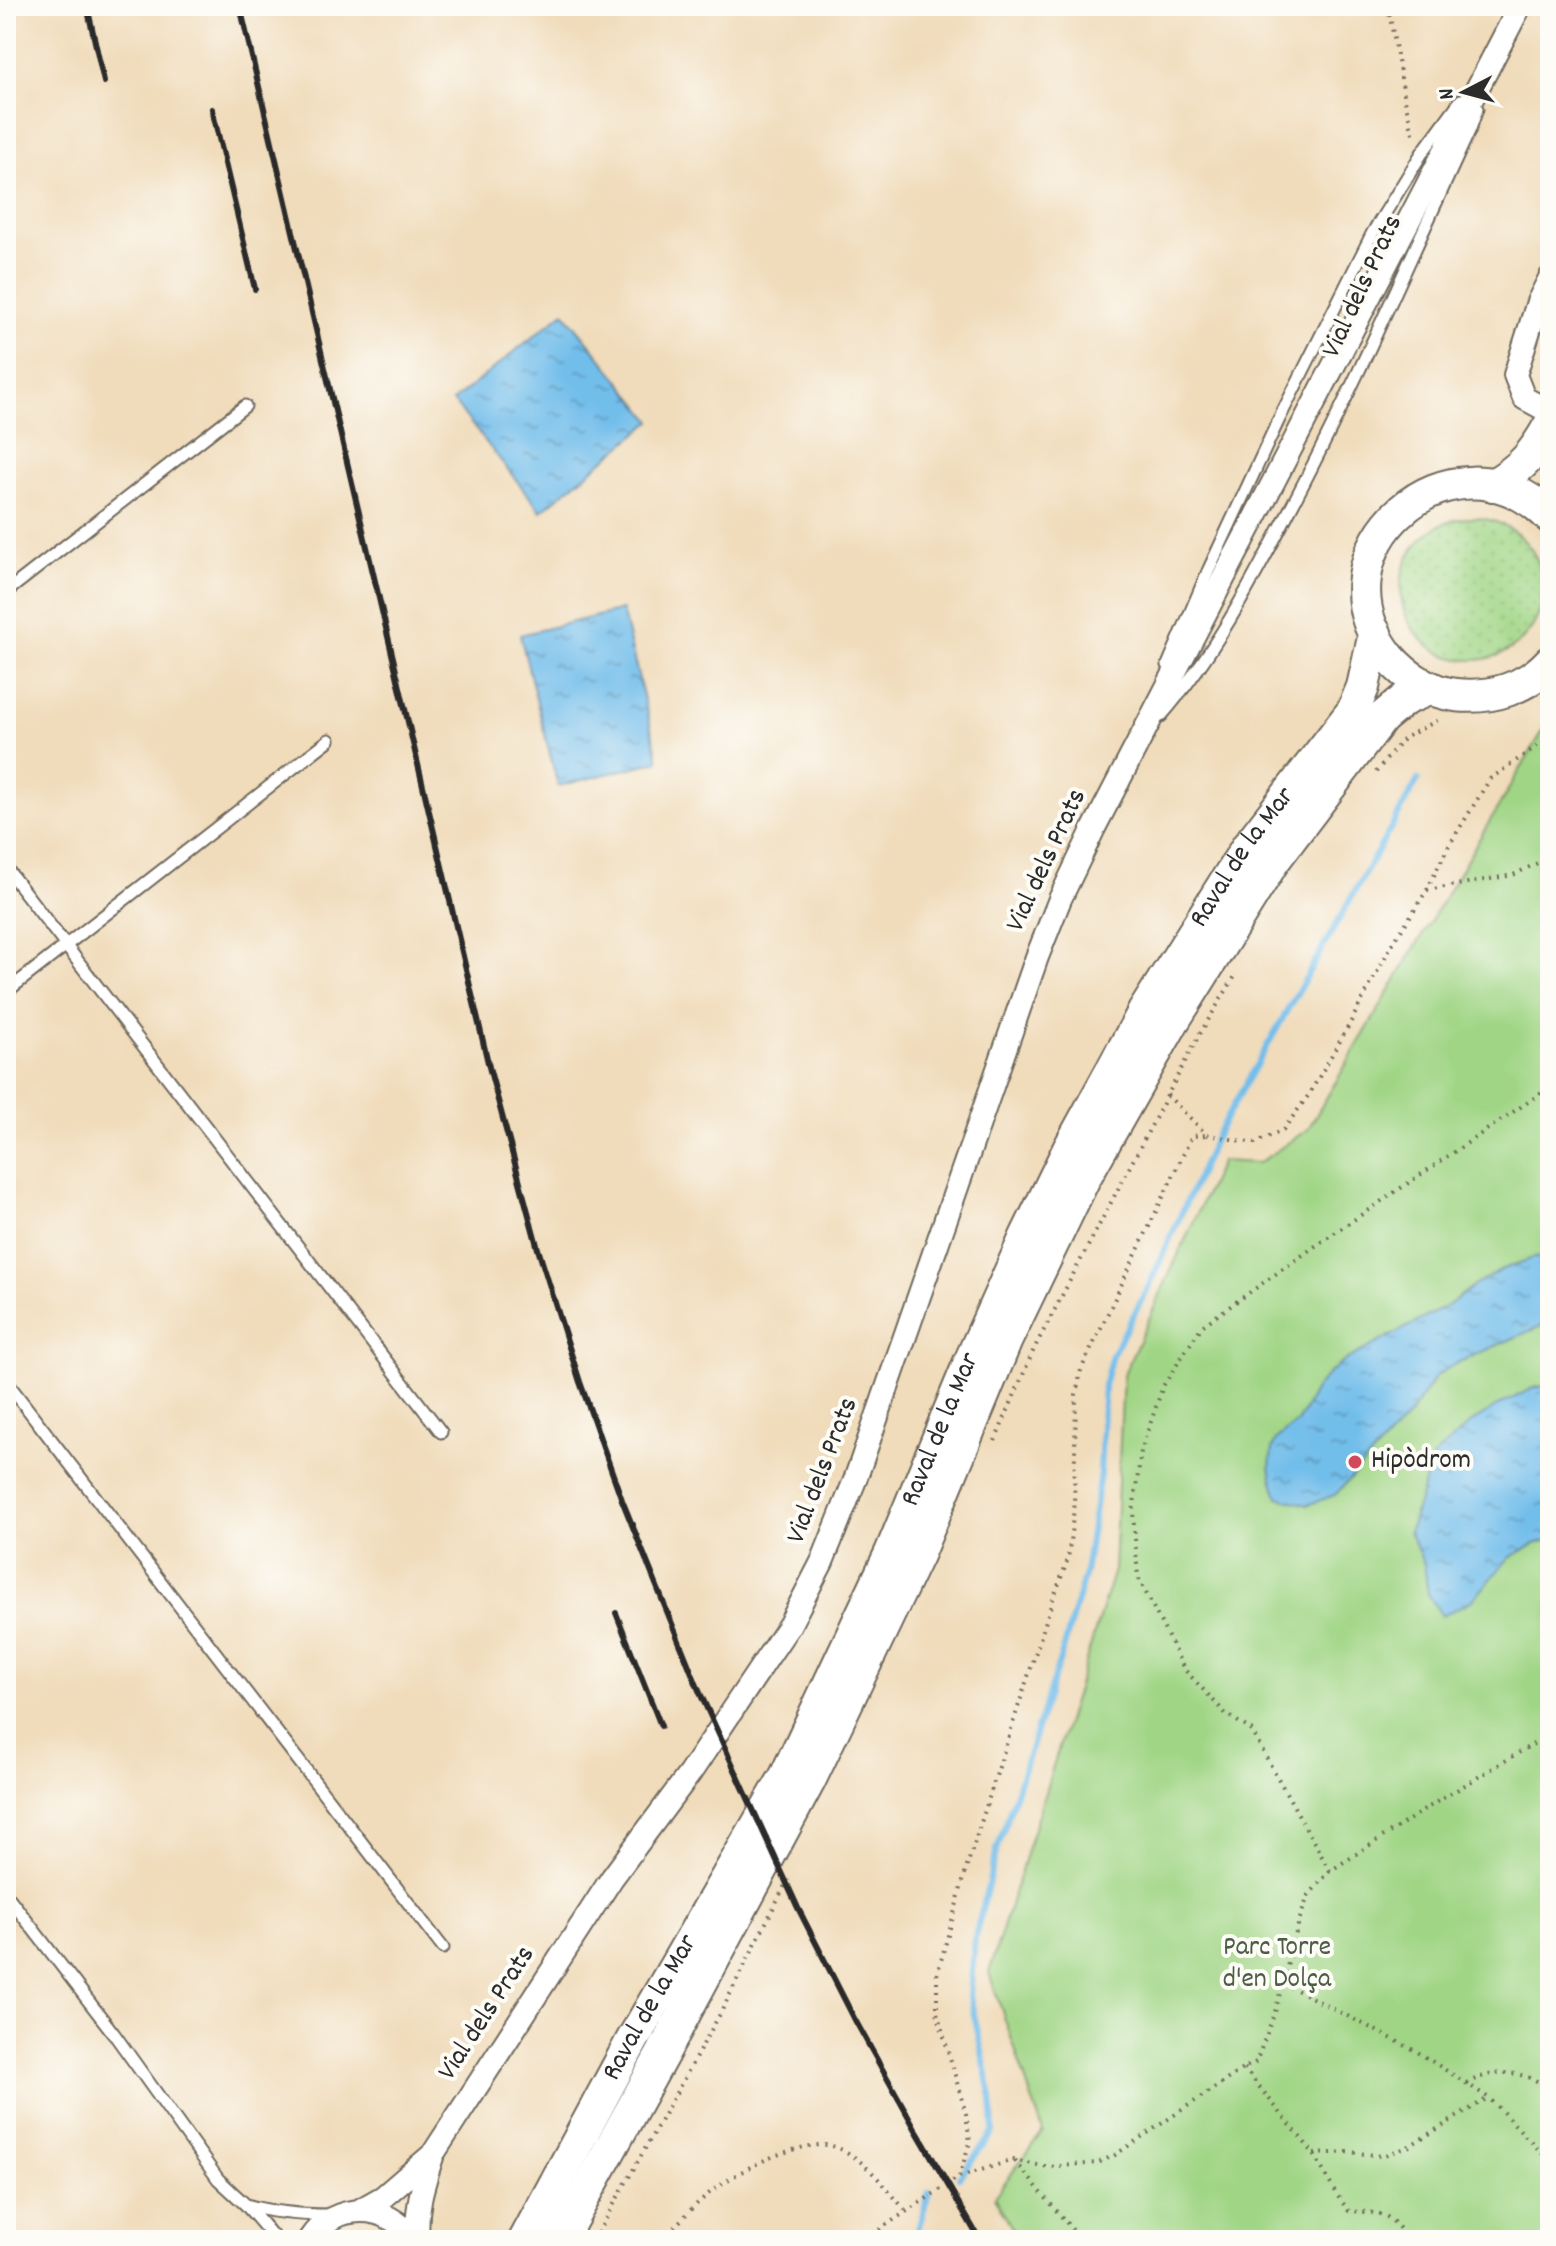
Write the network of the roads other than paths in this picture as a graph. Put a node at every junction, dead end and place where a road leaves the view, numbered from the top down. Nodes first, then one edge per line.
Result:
1 (1520, 6) edge
2 (1496, 51) junction
3 (1550, 278) edge
4 (245, 406) dead end
5 (1550, 412) edge
6 (1550, 425) edge
7 (1493, 485) junction
8 (1550, 517) edge
9 (6, 592) edge
10 (1375, 633) junction
11 (1550, 662) edge
12 (1431, 688) junction
13 (329, 740) dead end
14 (1140, 741) junction
15 (6, 868) edge
16 (66, 945) junction
17 (6, 992) edge
18 (6, 1381) edge
19 (441, 1432) dead end
20 (6, 1894) edge
21 (443, 1948) dead end
22 (433, 2154) junction
23 (246, 2205) junction
24 (349, 2212) junction
25 (276, 2240) edge
26 (309, 2240) edge
27 (416, 2240) edge
28 (525, 2240) edge
29 (560, 2240) edge

1 - 2 street, Vial dels Prats
2 - 14 street, Vial dels Prats
2 - 14 lane, Vial dels Prats
3 - 5 street
4 - 9 lane
6 - 7 street
7 - 8 street, Raval de la Mar
7 - 10 street, Raval de la Mar
10 - 12 street, Raval de la Mar
10 - 28 street, Raval de la Mar
11 - 12 street, Raval de la Mar
12 - 29 street, Raval de la Mar
13 - 16 lane
14 - 22 street, Vial dels Prats
15 - 16 lane
16 - 17 lane
16 - 19 lane
18 - 21 lane
20 - 23 lane
22 - 24 street, Vial dels Prats
22 - 27 street, Vial dels Prats
23 - 24 lane, Vial dels Prats
23 - 25 lane
24 - 26 street, Vial dels Prats
24 - 27 street, Vial dels Prats

